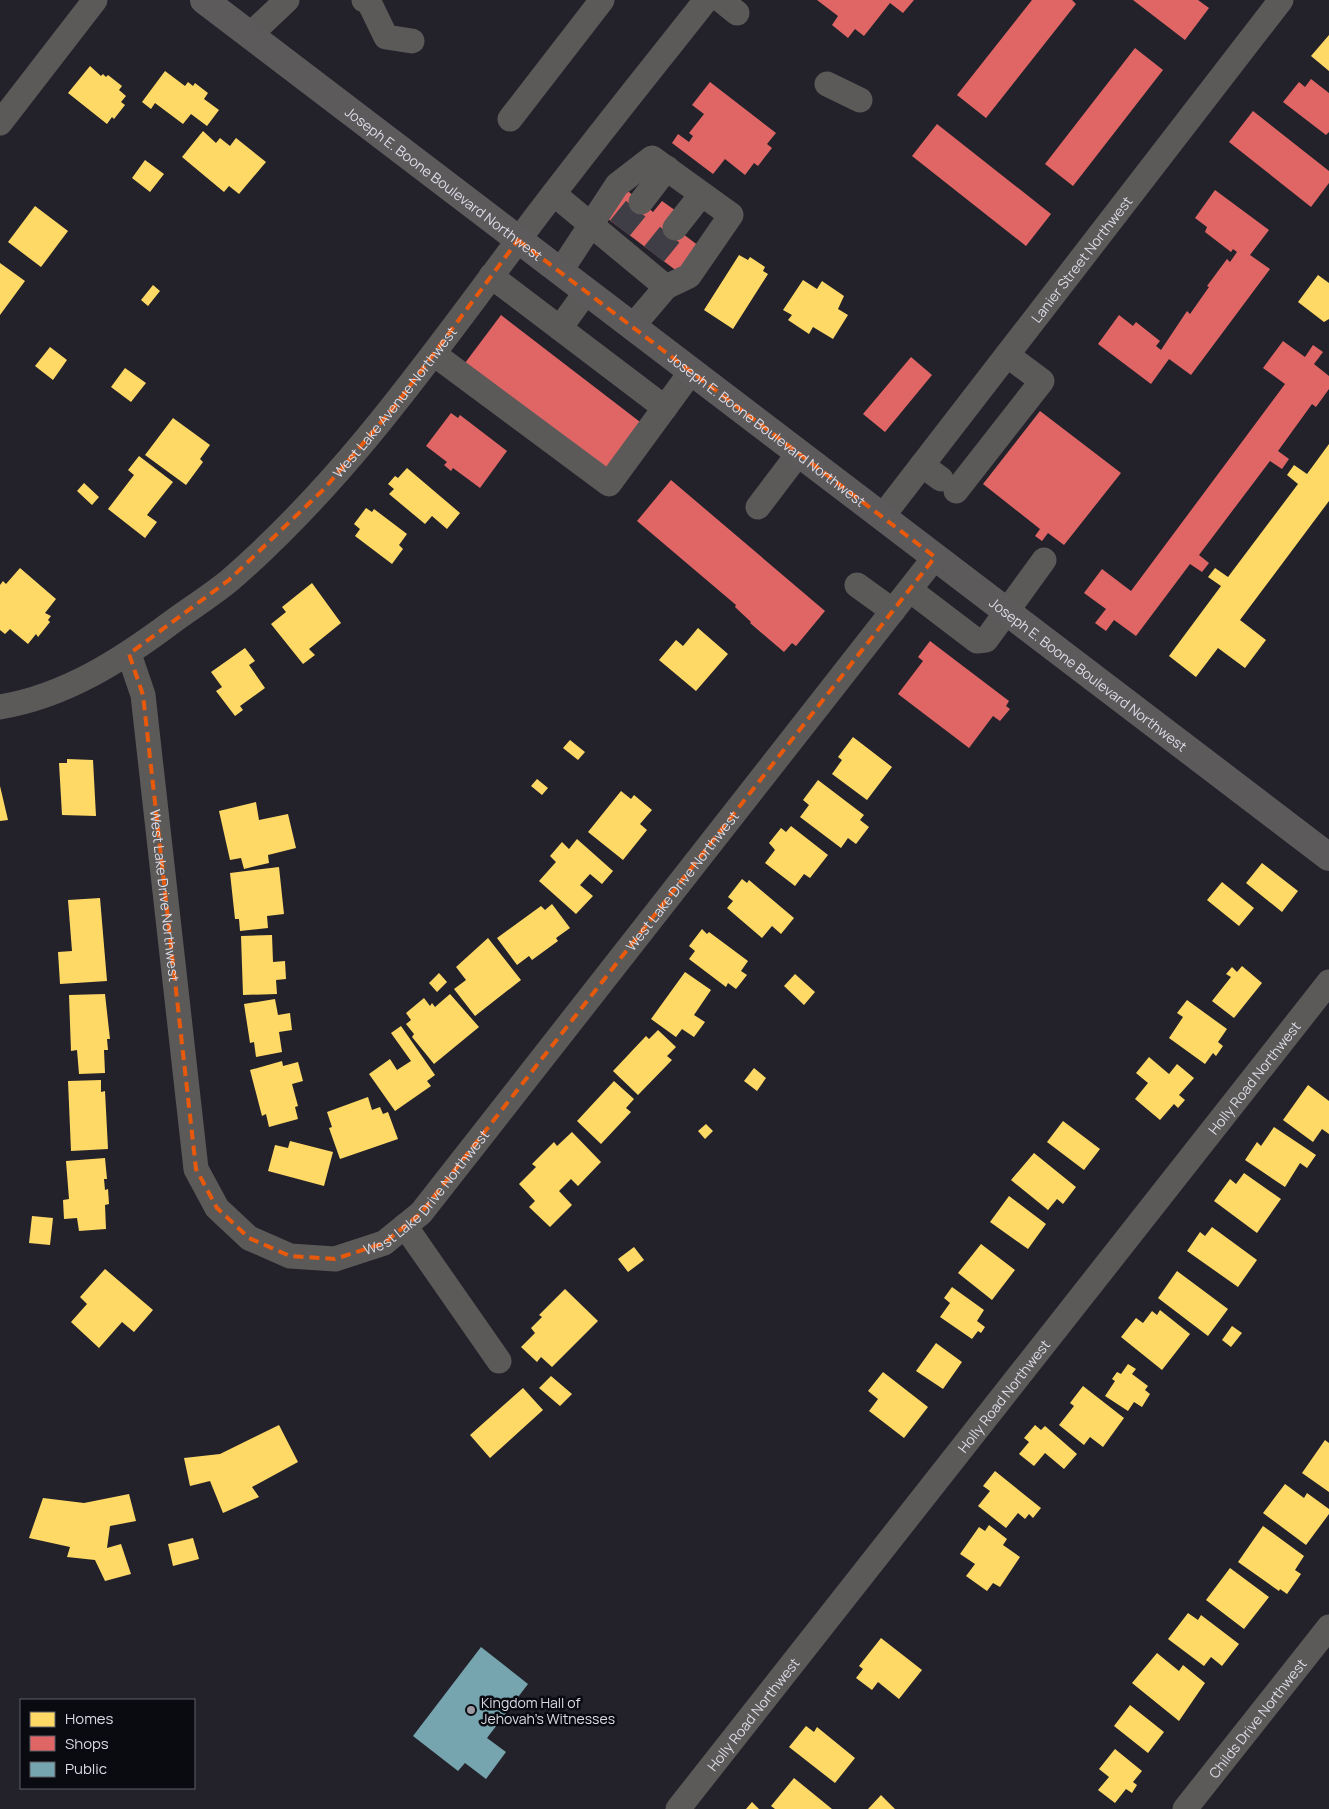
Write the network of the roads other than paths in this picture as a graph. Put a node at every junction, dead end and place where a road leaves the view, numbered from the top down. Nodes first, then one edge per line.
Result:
1 (95, 0) edge
2 (204, 0) edge
3 (287, 0) edge
4 (602, 0) edge
5 (706, 0) edge
6 (1281, 0) edge
7 (369, 1) edge
8 (250, 36) junction
9 (412, 41) dead end
10 (826, 84) dead end
11 (860, 100) dead end
12 (510, 119) dead end
13 (0, 123) edge
14 (667, 168) junction
15 (554, 194) junction
16 (701, 195) junction
17 (640, 202) tunnel mouth
18 (590, 225) junction
19 (675, 228) tunnel mouth
20 (518, 240) junction
21 (560, 272) junction
22 (492, 276) junction
23 (666, 287) junction
24 (586, 292) junction
25 (632, 327) junction
26 (560, 328) junction
27 (434, 354) junction
28 (1007, 355) junction
29 (691, 372) junction
30 (665, 408) junction
31 (799, 453) junction
32 (940, 478) junction
33 (758, 507) dead end
34 (882, 517) junction
35 (935, 557) junction
36 (1044, 560) dead end
37 (857, 585) dead end
38 (910, 590) junction
39 (893, 610) junction
40 (1007, 612) junction
41 (129, 654) junction
42 (0, 707) edge
43 (1329, 856) edge
44 (1329, 982) edge
45 (405, 1226) junction
46 (499, 1360) dead end
47 (1329, 1627) edge
48 (678, 1809) edge
49 (1185, 1809) edge

1 - 13 street
2 - 8 main road, Joseph E. Boone Boulevard Northwest
3 - 8 street
4 - 12 street
5 - 15 street, West Lake Avenue Northwest
6 - 28 street, Lanier Street Northwest
7 - 9 street
8 - 20 main road, Joseph E. Boone Boulevard Northwest
10 - 11 street
14 - 16 street
14 - 17 street
14 - 18 street
15 - 18 street
15 - 20 street, West Lake Avenue Northwest
16 - 19 street
16 - 23 street
18 - 21 street
18 - 23 street
20 - 21 main road, Joseph E. Boone Boulevard Northwest
20 - 22 street, West Lake Avenue Northwest
21 - 24 main road, Joseph E. Boone Boulevard Northwest
22 - 26 street
22 - 27 street, West Lake Avenue Northwest
23 - 25 street
24 - 25 main road, Joseph E. Boone Boulevard Northwest
24 - 26 street
25 - 29 main road, Joseph E. Boone Boulevard Northwest
26 - 30 street
27 - 30 street
27 - 41 street, West Lake Avenue Northwest
28 - 32 street, Lanier Street Northwest
28 - 32 street
29 - 30 street
29 - 31 main road, Joseph E. Boone Boulevard Northwest
31 - 33 street
31 - 34 main road, Joseph E. Boone Boulevard Northwest
32 - 34 street, Lanier Street Northwest
34 - 35 main road, Joseph E. Boone Boulevard Northwest
35 - 38 street, West Lake Drive Northwest
35 - 40 main road, Joseph E. Boone Boulevard Northwest
36 - 40 street
37 - 39 street
38 - 39 street, West Lake Drive Northwest
38 - 40 street
39 - 45 street, West Lake Drive Northwest
40 - 43 main road, Joseph E. Boone Boulevard Northwest
41 - 42 street, West Lake Avenue Northwest
41 - 45 street, West Lake Drive Northwest
44 - 48 street, Holly Road Northwest
45 - 46 street
47 - 49 street, Childs Drive Northwest

